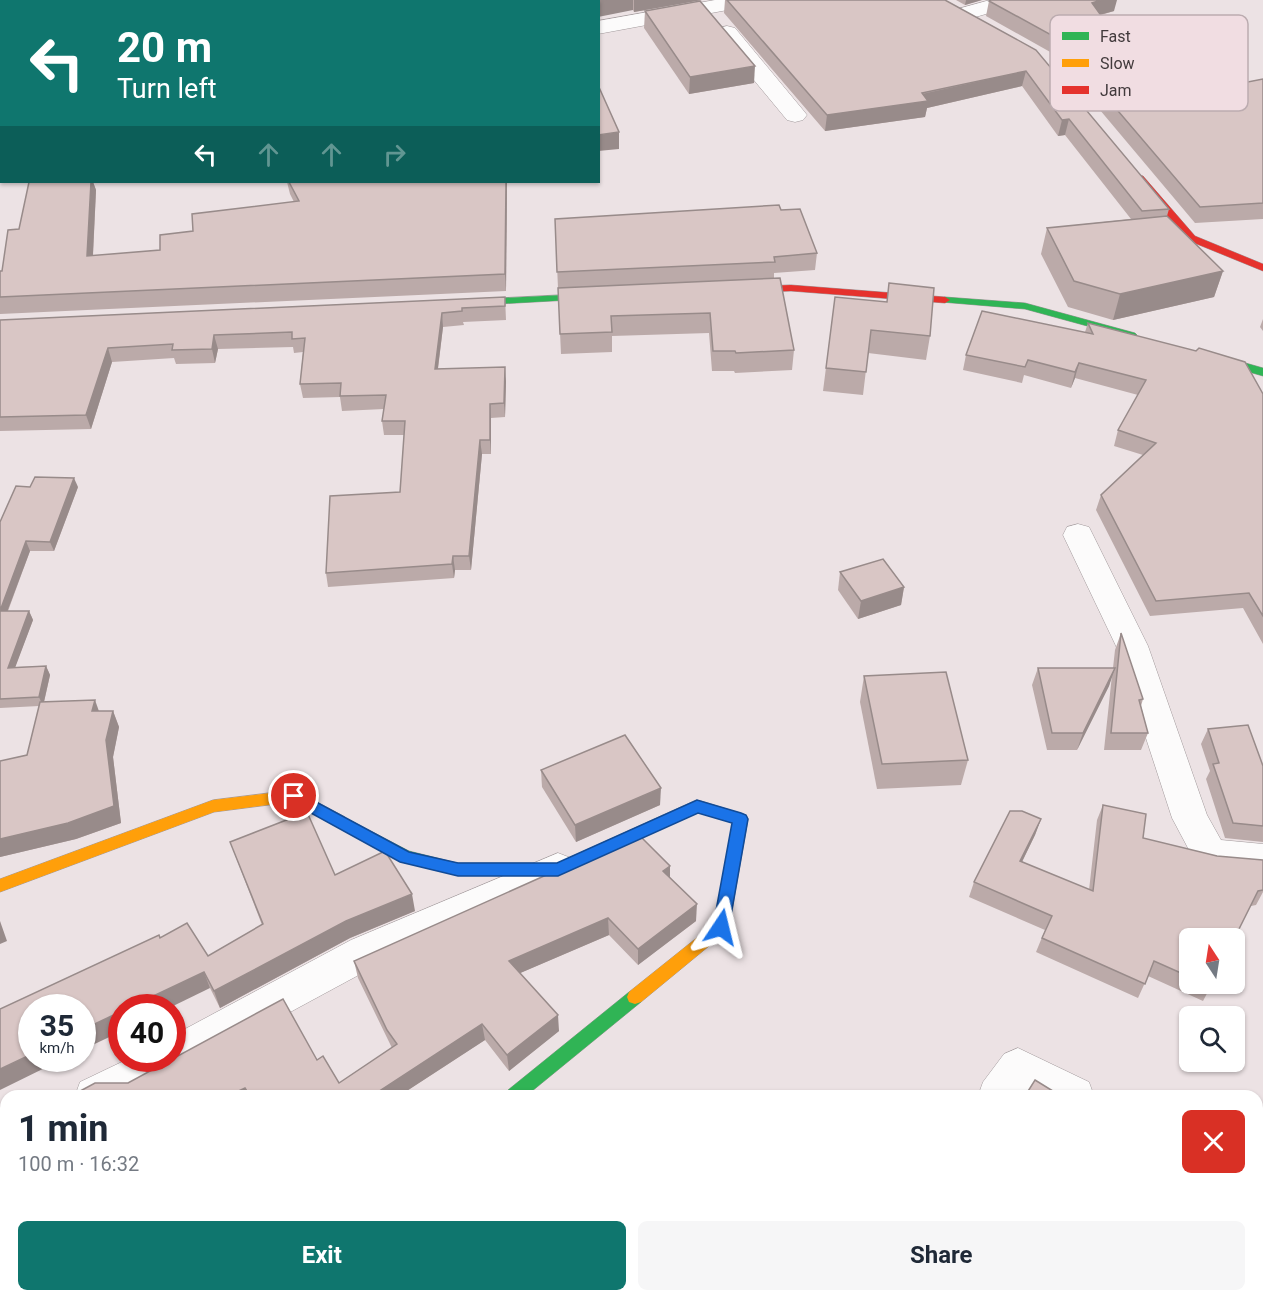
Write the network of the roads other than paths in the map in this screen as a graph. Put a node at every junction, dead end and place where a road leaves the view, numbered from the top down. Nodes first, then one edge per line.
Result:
1 (749, 0) edge
2 (1013, 0) edge
3 (706, 9) junction
4 (957, 12) joint
5 (982, 26) edge
6 (600, 28) edge
7 (795, 115) dead end
8 (1133, 171) edge
9 (1263, 268) edge
10 (719, 291) edge
11 (611, 296) edge
12 (444, 303) edge
13 (1139, 338) edge
14 (1196, 353) edge
15 (1263, 372) edge
16 (1078, 535) dead end
17 (1263, 859) edge
18 (558, 869) junction
19 (0, 886) edge
20 (186, 1050) edge
21 (143, 1072) edge
22 (107, 1090) edge
23 (521, 1090) edge
24 (1002, 1090) edge
25 (1062, 1090) edge

1 - 3 street
2 - 4 street
3 - 6 street
3 - 7 street
4 - 5 street
8 - 9 street
10 - 13 street
11 - 12 street
14 - 15 street
16 - 17 street
18 - 19 street
18 - 20 street
18 - 23 street
21 - 22 street
24 - 25 street

